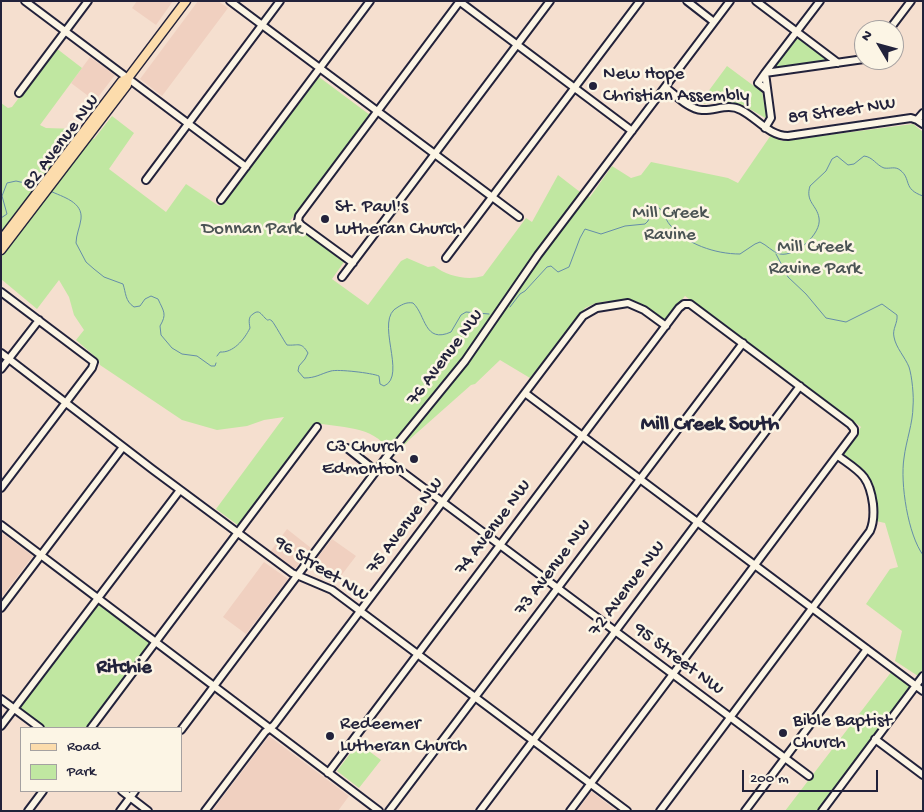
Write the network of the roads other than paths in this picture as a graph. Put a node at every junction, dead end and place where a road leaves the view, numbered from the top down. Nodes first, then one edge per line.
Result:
1 (25, 1) edge
2 (88, 1) edge
3 (186, 1) edge
4 (230, 1) edge
5 (280, 1) edge
6 (370, 1) edge
7 (460, 1) edge
8 (550, 1) edge
9 (640, 1) edge
10 (687, 1) edge
11 (730, 1) edge
12 (756, 1) edge
13 (820, 1) edge
14 (911, 1) edge
15 (897, 20) edge
16 (714, 22) junction
17 (262, 25) junction
18 (66, 32) junction
19 (797, 32) junction
20 (517, 45) junction
21 (854, 61) edge
22 (838, 63) junction
23 (320, 68) junction
24 (765, 73) junction
25 (128, 78) junction
26 (665, 87) junction
27 (574, 88) junction
28 (19, 93) dead end
29 (378, 111) junction
30 (923, 113) edge
31 (920, 122) edge
32 (188, 124) junction
33 (765, 128) junction
34 (88, 130) junction
35 (632, 131) junction
36 (435, 154) junction
37 (246, 167) junction
38 (146, 180) dead end
39 (492, 197) junction
40 (221, 200) dead end
41 (519, 217) dead end
42 (1, 240) edge
43 (1, 250) edge
44 (446, 258) dead end
45 (353, 264) junction
46 (342, 277) dead end
47 (1, 292) edge
48 (39, 320) junction
49 (666, 326) junction
50 (742, 343) junction
51 (1, 352) edge
52 (9, 359) junction
53 (1, 369) edge
54 (800, 386) junction
55 (525, 393) junction
56 (66, 403) junction
57 (317, 427) dead end
58 (583, 436) junction
59 (123, 447) junction
60 (347, 448) dead end
61 (838, 456) junction
62 (385, 459) junction
63 (376, 471) junction
64 (640, 479) junction
65 (1, 488) edge
66 (180, 490) junction
67 (442, 502) junction
68 (698, 522) junction
69 (1, 525) edge
70 (237, 533) junction
71 (500, 545) junction
72 (40, 556) junction
73 (755, 565) junction
74 (297, 576) junction
75 (558, 588) junction
76 (98, 599) junction
77 (1, 608) edge
78 (813, 608) junction
79 (361, 611) junction
80 (615, 631) junction
81 (155, 642) junction
82 (867, 649) junction
83 (418, 654) junction
84 (673, 674) junction
85 (923, 676) edge
86 (916, 685) junction
87 (214, 686) junction
88 (923, 690) edge
89 (476, 697) junction
90 (1, 699) edge
91 (14, 709) junction
92 (730, 717) junction
93 (1, 726) edge
94 (39, 727) edge
95 (92, 727) edge
96 (182, 729) edge
97 (270, 729) junction
98 (875, 739) junction
99 (533, 740) junction
100 (784, 758) junction
101 (328, 772) junction
102 (923, 775) edge
103 (809, 776) dead end
104 (591, 783) junction
105 (42, 792) edge
106 (123, 792) edge
107 (134, 792) edge
108 (130, 797) junction
109 (28, 811) edge
110 (120, 811) edge
111 (148, 811) edge
112 (205, 811) edge
113 (379, 811) edge
114 (390, 811) edge
115 (480, 811) edge
116 (570, 811) edge
117 (628, 811) edge
118 (660, 811) edge
119 (745, 811) edge
120 (822, 811) edge

1 - 18 street
2 - 18 street
3 - 25 main road, 82 Avenue NW
4 - 17 street
5 - 17 street
6 - 23 street
7 - 20 street
7 - 29 street
8 - 20 street
9 - 27 street
10 - 16 street
11 - 16 street, 76 Avenue NW
12 - 19 street
13 - 19 street
14 - 15 street
16 - 26 street, 76 Avenue NW
17 - 23 street
17 - 32 street
18 - 25 street
18 - 28 street
19 - 22 street
19 - 24 street
20 - 27 street
20 - 36 street
21 - 22 street
22 - 24 street
23 - 29 street
23 - 37 street
24 - 33 street
25 - 32 street
25 - 34 main road, 82 Avenue NW
26 - 33 street, 89 Street NW
26 - 35 street, 76 Avenue NW
27 - 35 street
27 - 39 street
29 - 36 street
29 - 45 street
30 - 31 street
31 - 33 street, 89 Street NW
32 - 37 street
32 - 38 street
34 - 42 main road, 82 Avenue NW
34 - 43 main road, 82 Avenue NW
35 - 62 street, 76 Avenue NW
36 - 39 street
36 - 45 street
37 - 40 street
39 - 41 street
39 - 44 street
45 - 46 street
47 - 48 street
48 - 52 street
48 - 56 street
49 - 50 street, 74 Avenue NW
49 - 55 street, 75 Avenue NW
49 - 58 street, 74 Avenue NW
50 - 54 street
50 - 64 street, 73 Avenue NW
51 - 52 street, 96 Street NW
52 - 53 street
52 - 56 street, 96 Street NW
54 - 61 street
54 - 68 street, 72 Avenue NW
55 - 58 street
55 - 67 street, 75 Avenue NW
56 - 59 street, 96 Street NW
56 - 65 street
57 - 70 street
58 - 64 street
58 - 71 street, 74 Avenue NW
59 - 66 street, 96 Street NW
59 - 72 street
60 - 63 street
61 - 73 street
61 - 78 street
62 - 63 street, 76 Avenue NW
62 - 67 street, 95 Street NW
63 - 74 street, 76 Avenue NW
64 - 68 street
64 - 75 street, 73 Avenue NW
66 - 70 street, 96 Street NW
66 - 76 street
67 - 71 street, 95 Street NW
67 - 79 street, 75 Avenue NW
68 - 73 street
68 - 80 street, 72 Avenue NW
69 - 72 street
70 - 74 street, 96 Street NW
70 - 81 street
71 - 75 street, 95 Street NW
71 - 83 street, 74 Avenue NW
72 - 76 street
72 - 77 street
73 - 78 street
73 - 84 street
74 - 79 street, 96 Street NW
74 - 87 street, 76 Avenue NW
75 - 80 street, 95 Street NW
75 - 89 street, 73 Avenue NW
76 - 81 street
76 - 91 street
78 - 82 street
78 - 92 street
79 - 83 street, 96 Street NW
79 - 97 street, 75 Avenue NW
80 - 84 street, 95 Street NW
80 - 99 street, 72 Avenue NW
81 - 87 street
81 - 95 street
82 - 86 street
82 - 100 street
83 - 89 street, 96 Street NW
83 - 101 street, 74 Avenue NW
84 - 92 street, 95 Street NW
84 - 104 street
85 - 86 street
86 - 88 street
86 - 98 street
87 - 96 street, 76 Avenue NW
87 - 97 street
89 - 99 street, 96 Street NW
89 - 114 street, 73 Avenue NW
90 - 91 street
91 - 93 street
91 - 94 street
92 - 100 street, 95 Street NW
92 - 118 street
97 - 101 street
97 - 112 street, 75 Avenue NW
98 - 102 street
98 - 120 street
99 - 104 street, 96 Street NW
99 - 115 street, 72 Avenue NW
100 - 103 street, 95 Street NW
100 - 119 street
101 - 113 street
104 - 116 street
104 - 117 street, 96 Street NW
105 - 109 street
106 - 108 street
107 - 108 street
108 - 110 street
108 - 111 street

